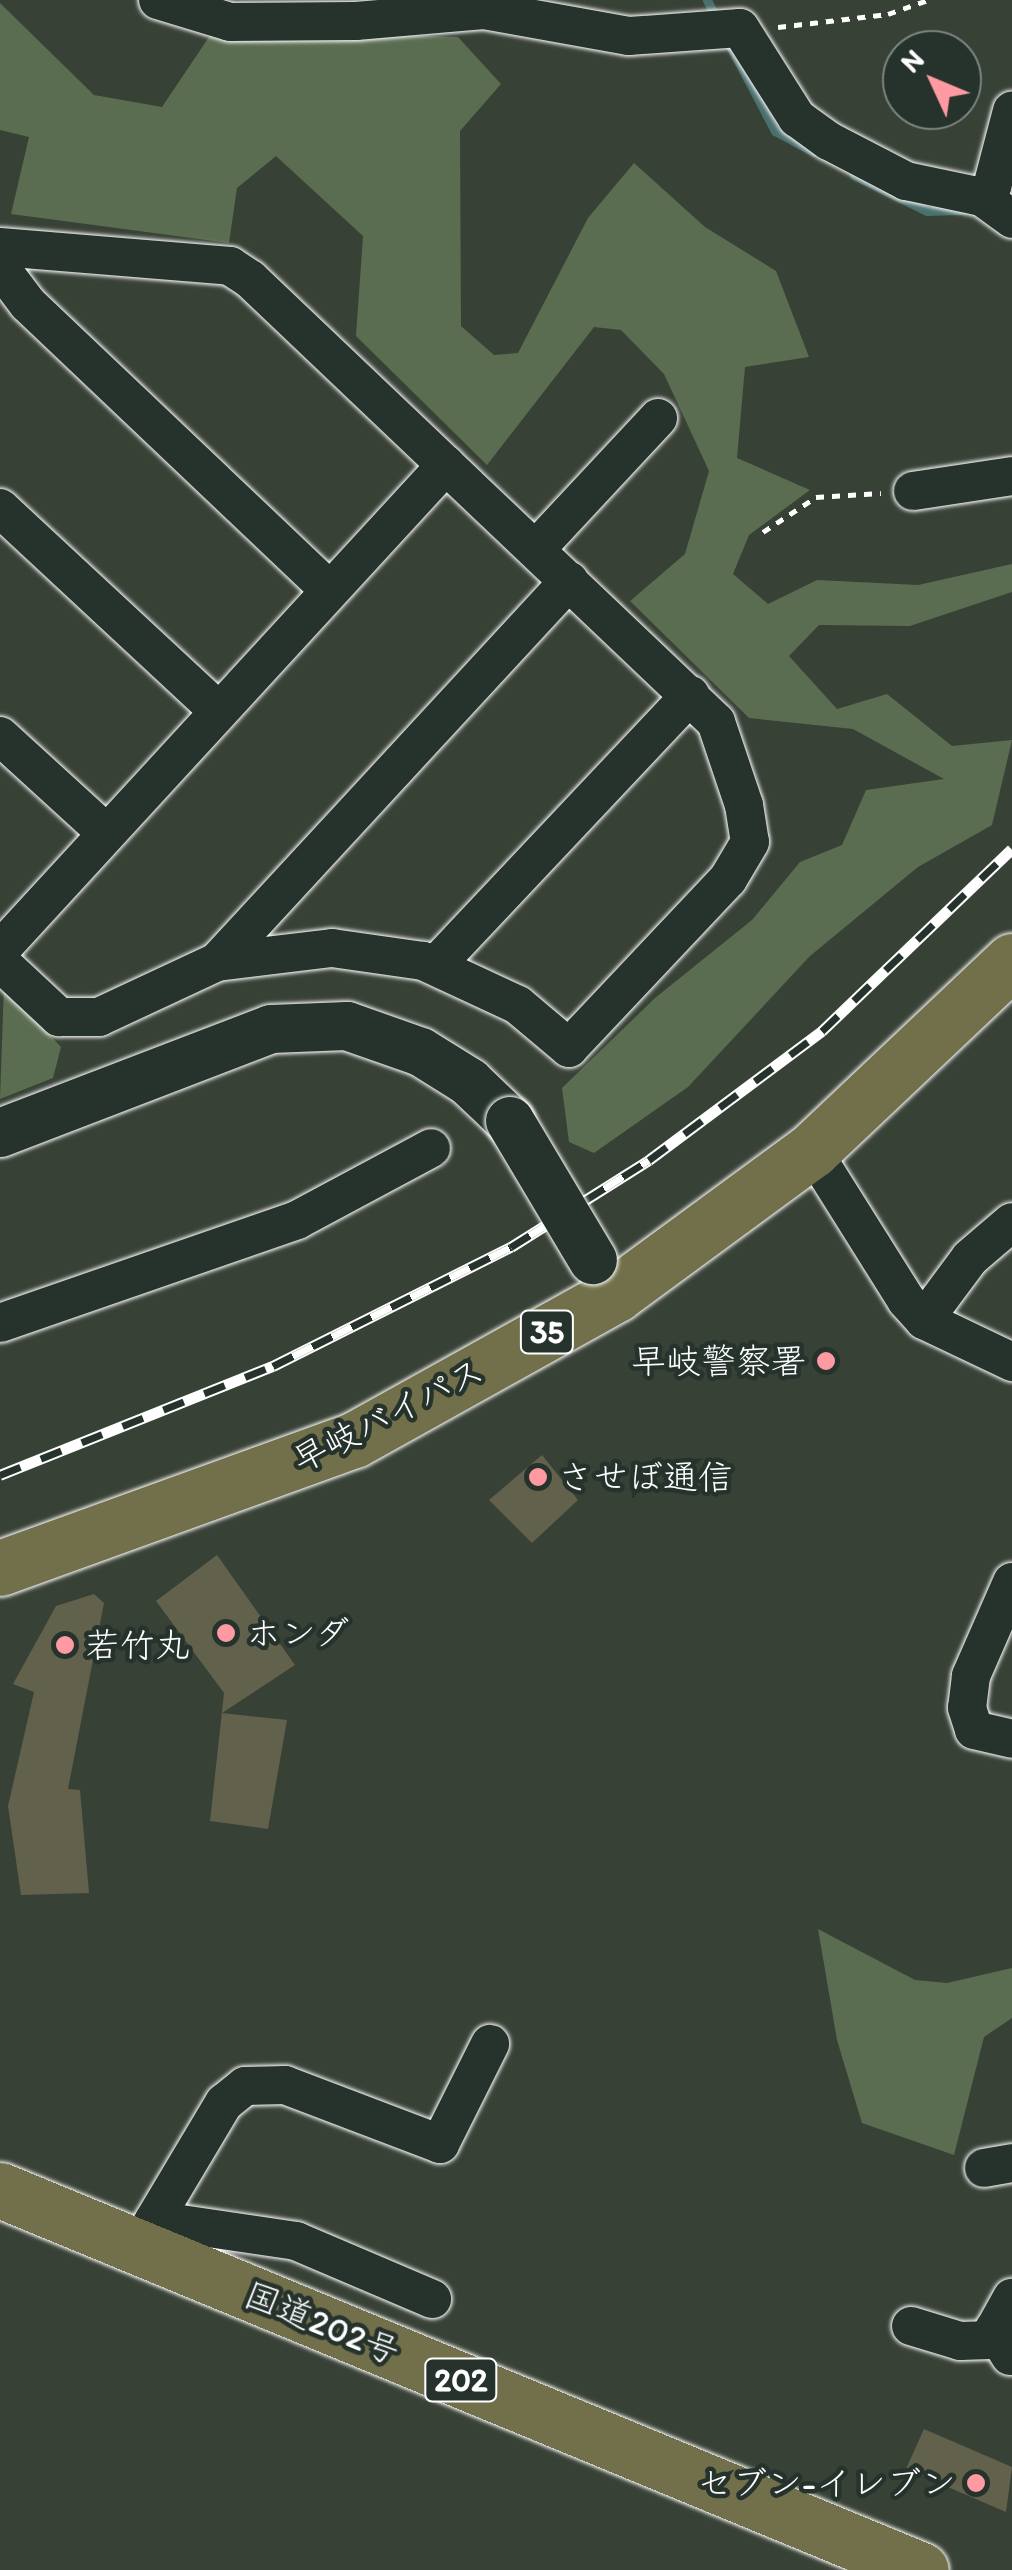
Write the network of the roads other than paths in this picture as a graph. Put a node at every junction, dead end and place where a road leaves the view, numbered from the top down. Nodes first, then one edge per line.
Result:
1 (158, 0) edge
2 (484, 5) edge
3 (731, 14) edge
4 (1012, 111) edge
5 (1000, 211) edge
6 (0, 247) edge
7 (0, 267) edge
8 (658, 418) dead end
9 (446, 465) junction
10 (1012, 476) edge
11 (914, 491) road end
12 (0, 508) edge
13 (536, 550) junction
14 (568, 580) junction
15 (328, 590) junction
16 (690, 695) junction
17 (217, 710) junction
18 (0, 736) edge
19 (104, 832) junction
20 (0, 950) edge
21 (1012, 960) edge
22 (0, 962) edge
23 (216, 962) junction
24 (436, 964) junction
25 (0, 1133) edge
26 (431, 1148) dead end
27 (812, 1150) junction
28 (1012, 1222) edge
29 (604, 1277) junction
30 (924, 1320) junction
31 (0, 1323) edge
32 (1012, 1362) edge
33 (0, 1568) edge
34 (1012, 1582) edge
35 (1012, 1739) edge
36 (490, 2044) dead end
37 (0, 2190) edge
38 (146, 2233) junction
39 (1012, 2298) edge
40 (432, 2299) dead end
41 (911, 2326) dead end
42 (1005, 2348) edge
43 (921, 2570) edge

1 - 2 street
2 - 3 street
3 - 5 street
4 - 5 street
6 - 9 street
7 - 15 street
8 - 13 street
9 - 13 street
9 - 15 street
10 - 11 street
12 - 17 street
13 - 14 street
14 - 16 street
14 - 23 street
15 - 17 street
16 - 24 street
16 - 24 street
17 - 19 street
18 - 19 street
19 - 20 street
21 - 27 highway, 早岐バイパス / 35
22 - 23 street
23 - 24 street
25 - 29 street, bridge
26 - 31 street
27 - 29 highway, 早岐バイパス / 35
27 - 30 street
28 - 30 street
29 - 33 highway, 早岐バイパス / 35
30 - 32 street
34 - 35 street
36 - 38 street
37 - 38 highway, 国道202号 / 202
38 - 40 street
38 - 43 highway, 国道202号 / 202
39 - 42 street
41 - 42 street

